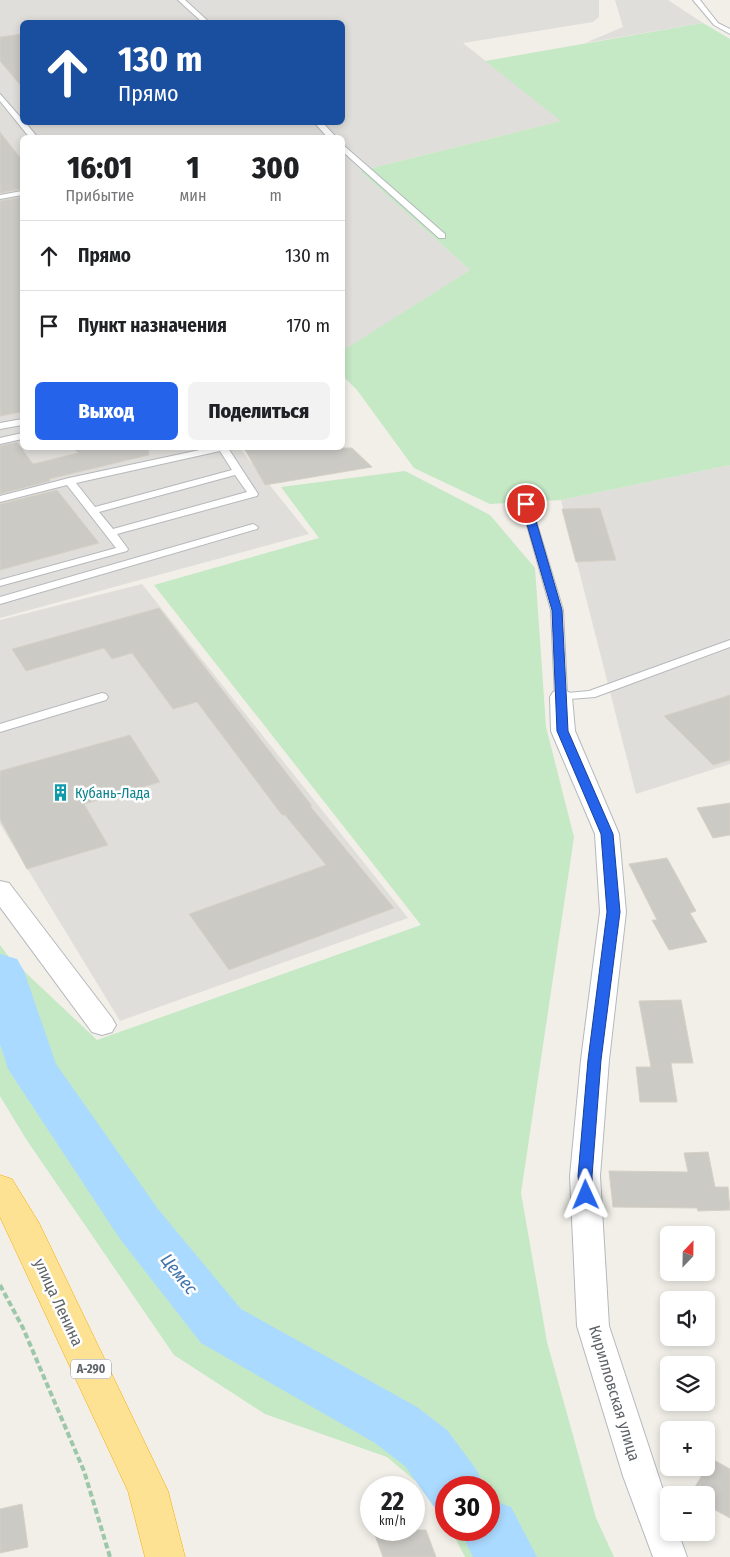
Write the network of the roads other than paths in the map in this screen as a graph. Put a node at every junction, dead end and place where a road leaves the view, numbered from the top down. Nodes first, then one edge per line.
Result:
1 (181, 0) edge
2 (696, 0) edge
3 (204, 20) edge
4 (730, 32) edge
5 (1, 98) edge
6 (20, 121) edge
7 (23, 125) edge
8 (320, 125) edge
9 (32, 135) edge
10 (330, 135) edge
11 (345, 149) edge
12 (20, 193) edge
13 (0, 197) edge
14 (442, 236) dead end
15 (20, 422) edge
16 (0, 426) edge
17 (20, 436) edge
18 (0, 441) edge
19 (213, 450) edge
20 (223, 450) edge
21 (238, 471) junction
22 (69, 481) junction
23 (0, 499) edge
24 (526, 504) dead end
25 (93, 511) junction
26 (253, 527) dead end
27 (114, 532) dead end
28 (123, 548) junction
29 (136, 561) junction
30 (0, 583) edge
31 (0, 601) edge
32 (730, 643) edge
33 (562, 696) junction
34 (102, 697) dead end
35 (0, 728) edge
36 (0, 889) edge
37 (102, 1024) dead end
38 (0, 1188) edge
39 (11, 1226) edge
40 (165, 1557) edge
41 (670, 1557) edge

1 - 3 lane
2 - 4 lane
5 - 6 lane
7 - 9 lane
8 - 10 lane
11 - 14 lane
12 - 13 lane
15 - 16 lane
17 - 18 lane
19 - 22 lane
20 - 21 lane
21 - 25 lane
21 - 27 lane
22 - 23 lane
22 - 25 lane
24 - 33 lane
25 - 28 lane
26 - 29 lane
28 - 29 lane
28 - 30 lane
29 - 31 lane
32 - 33 lane
33 - 41 street, Кирилловская улица
34 - 35 lane
36 - 37 street
38 - 39 highway, улица Ленина / А-290
39 - 40 highway, улица Ленина / А-290

